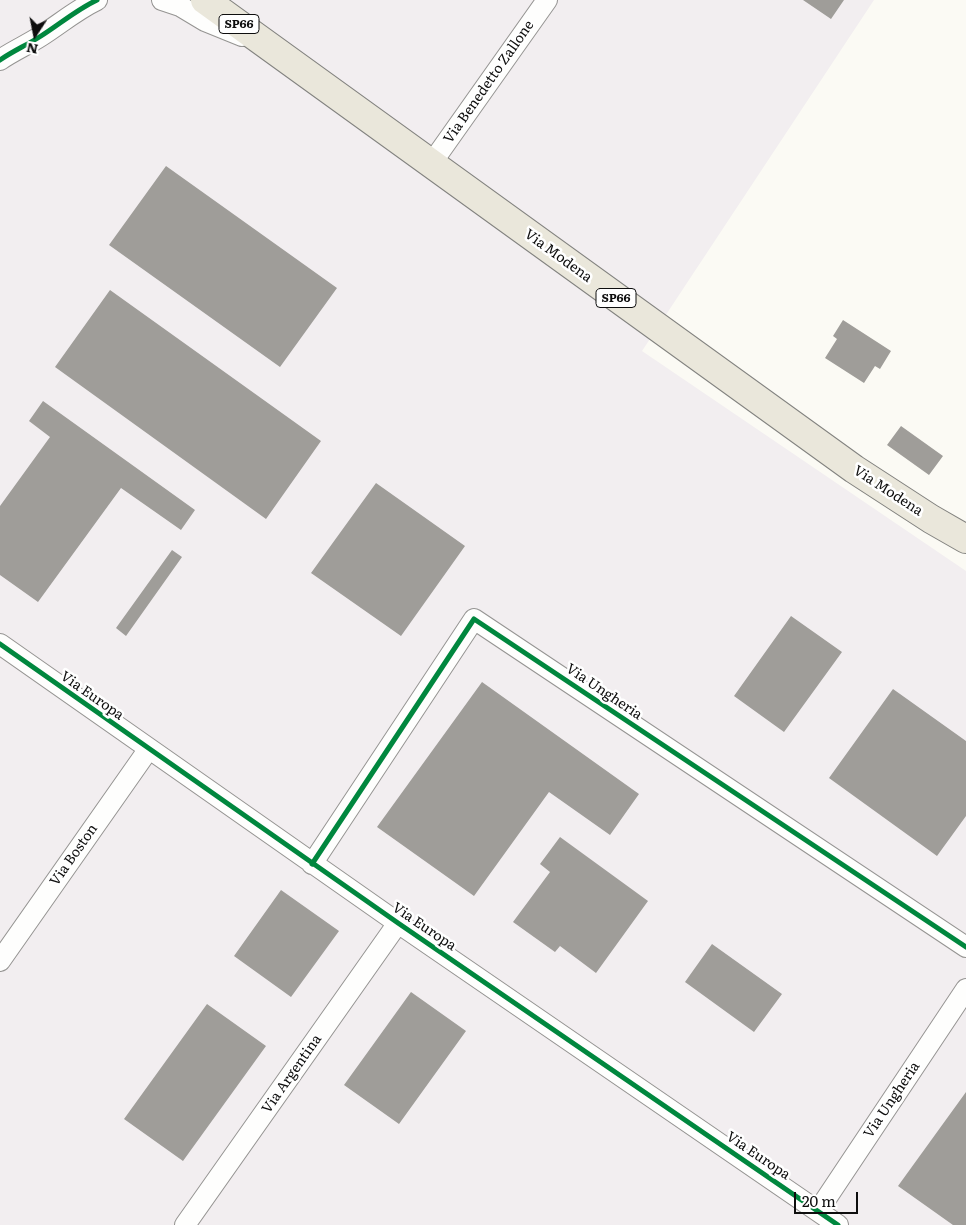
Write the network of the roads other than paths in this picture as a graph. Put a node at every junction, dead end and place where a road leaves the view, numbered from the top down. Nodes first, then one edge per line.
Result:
1 (97, 0) edge
2 (162, 0) edge
3 (205, 0) edge
4 (547, 0) edge
5 (81, 4) edge
6 (272, 49) junction
7 (0, 60) edge
8 (431, 164) junction
9 (966, 539) edge
10 (0, 644) edge
11 (148, 750) junction
12 (312, 864) junction
13 (398, 923) junction
14 (966, 947) edge
15 (0, 961) edge
16 (966, 989) edge
17 (818, 1211) junction
18 (185, 1225) edge
19 (838, 1225) edge

1 - 5 street
2 - 6 street
3 - 6 main road, Via Modena / SP66
4 - 8 street, Via Benedetto Zallone
5 - 7 street
6 - 8 main road, Via Modena / SP66
8 - 9 main road, Via Modena / SP66
10 - 11 street, Via Europa
11 - 12 street, Via Europa
11 - 15 street, Via Boston
12 - 13 street, Via Europa
12 - 14 street, Via Ungheria
13 - 17 street, Via Europa
13 - 18 street, Via Argentina
16 - 17 street, Via Ungheria
17 - 19 street, Via Europa

